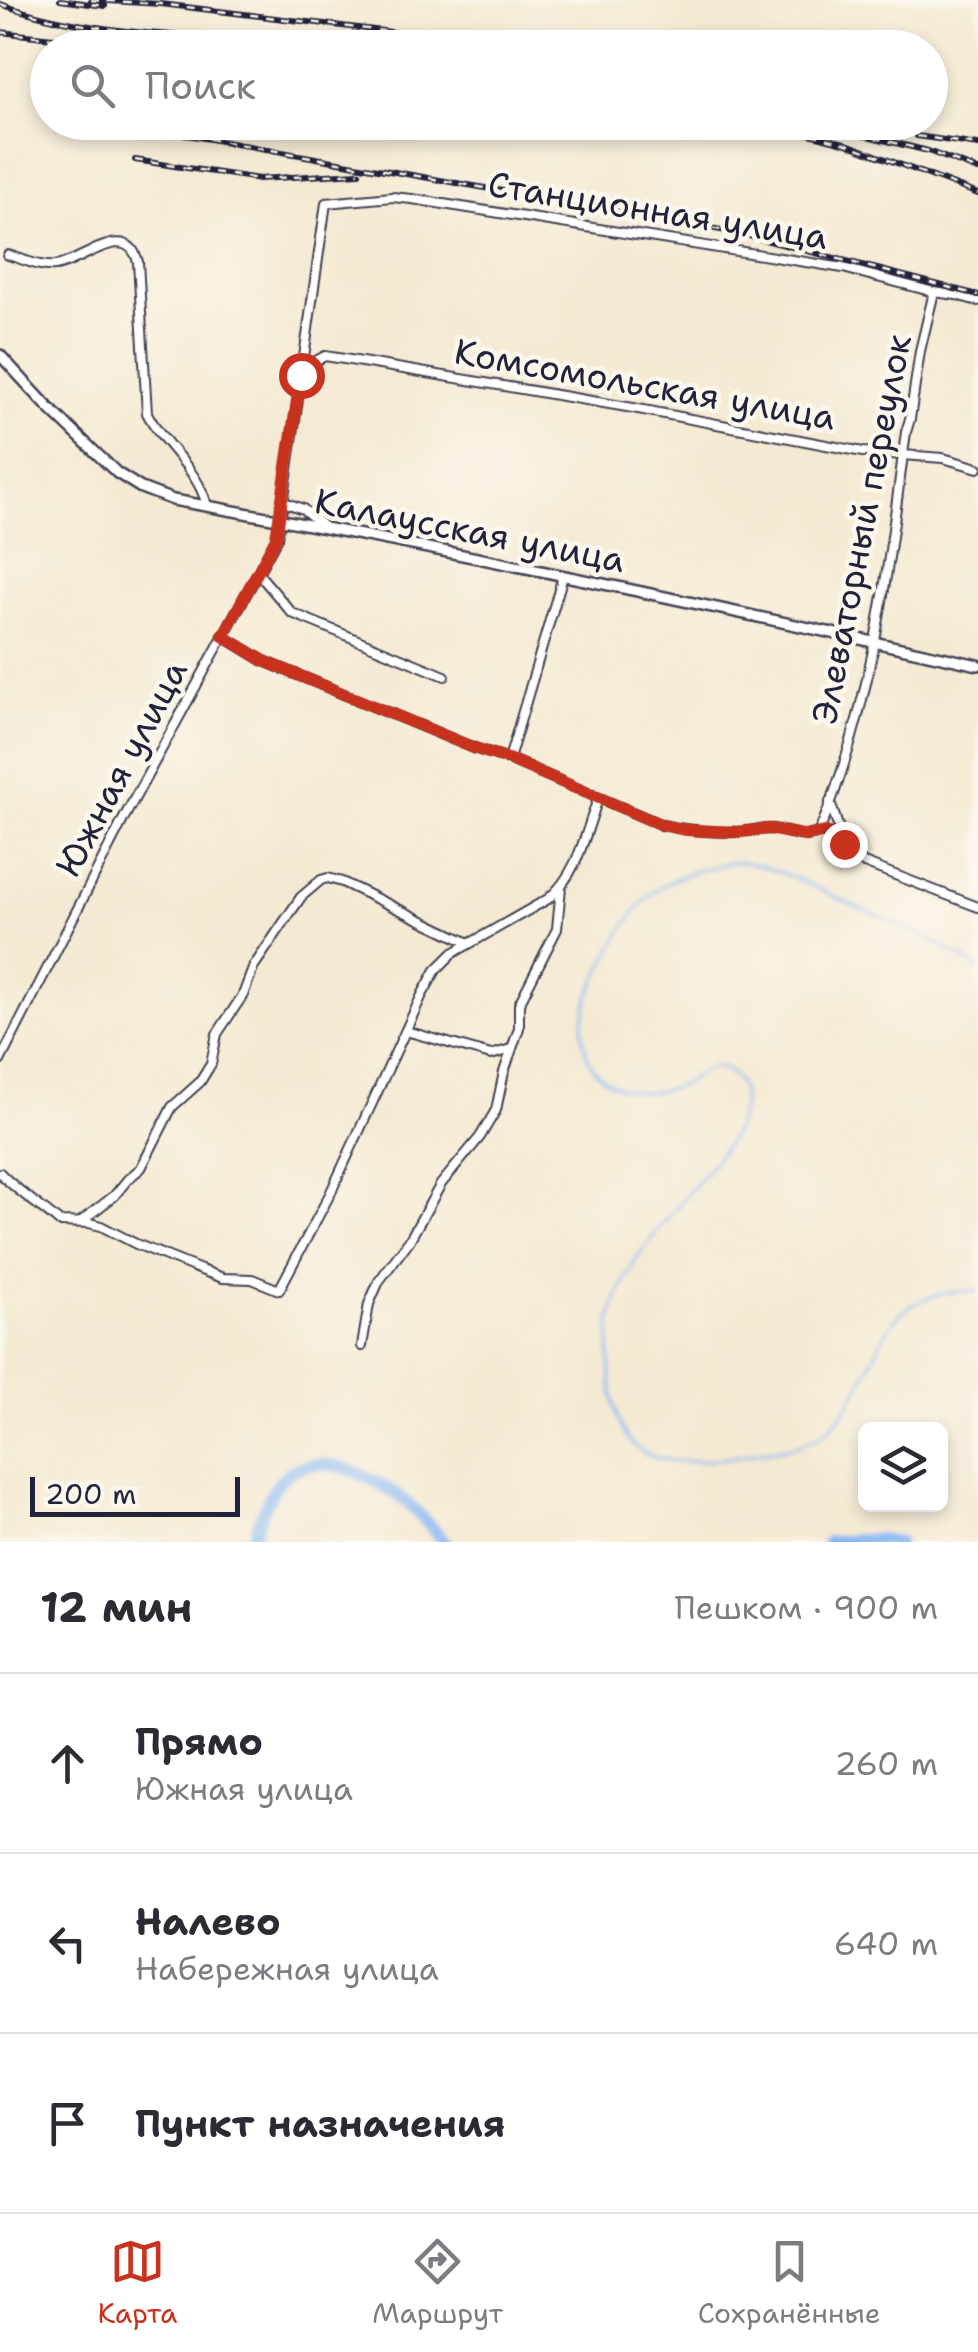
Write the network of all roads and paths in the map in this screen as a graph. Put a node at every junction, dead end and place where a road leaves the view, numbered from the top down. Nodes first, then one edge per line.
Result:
1 (326, 203) joint
2 (8, 255) dead end
3 (934, 292) junction
4 (978, 301) edge
5 (0, 355) edge
6 (302, 363) junction
7 (904, 455) junction
8 (978, 468) edge
9 (284, 502) junction
10 (207, 506) junction
11 (281, 520) junction
12 (324, 527) junction
13 (258, 573) junction
14 (563, 576) junction
15 (223, 636) junction
16 (875, 642) junction
17 (978, 665) edge
18 (445, 676) dead end
19 (508, 759) junction
20 (598, 799) junction
21 (830, 802) junction
22 (819, 832) junction
23 (844, 844) junction
24 (561, 887) junction
25 (978, 907) edge
26 (448, 934) junction
27 (469, 943) junction
28 (453, 953) junction
29 (406, 1031) junction
30 (511, 1050) junction
31 (0, 1061) edge
32 (0, 1173) edge
33 (78, 1223) junction
34 (362, 1346) dead end

1 - 3 street, Станционная улица
1 - 6 street, Южная улица
2 - 10 street
3 - 4 street, Станционная улица
3 - 7 street, Элеваторный переулок
5 - 10 street, Калаусская улица
6 - 7 street, Комсомольская улица
6 - 9 street, Южная улица
7 - 8 street, Комсомольская улица
7 - 16 street, Элеваторный переулок
9 - 11 street, Южная улица
9 - 12 street
10 - 11 street, Калаусская улица
11 - 12 street, Калаусская улица
11 - 13 street, Южная улица
12 - 14 street, Калаусская улица
13 - 15 street, Южная улица
13 - 18 street
14 - 16 street, Калаусская улица
14 - 19 street
15 - 19 street
15 - 31 street, Южная улица
16 - 17 street, Калаусская улица
16 - 21 street, Элеваторный переулок
19 - 20 street
20 - 22 street
20 - 24 street
21 - 22 street, Элеваторный переулок
21 - 23 street
22 - 23 street
23 - 25 street
24 - 27 street
24 - 30 street
26 - 27 street
26 - 28 street
26 - 33 street
27 - 28 street
28 - 29 street
29 - 30 street
29 - 33 street
30 - 34 street
32 - 33 street

